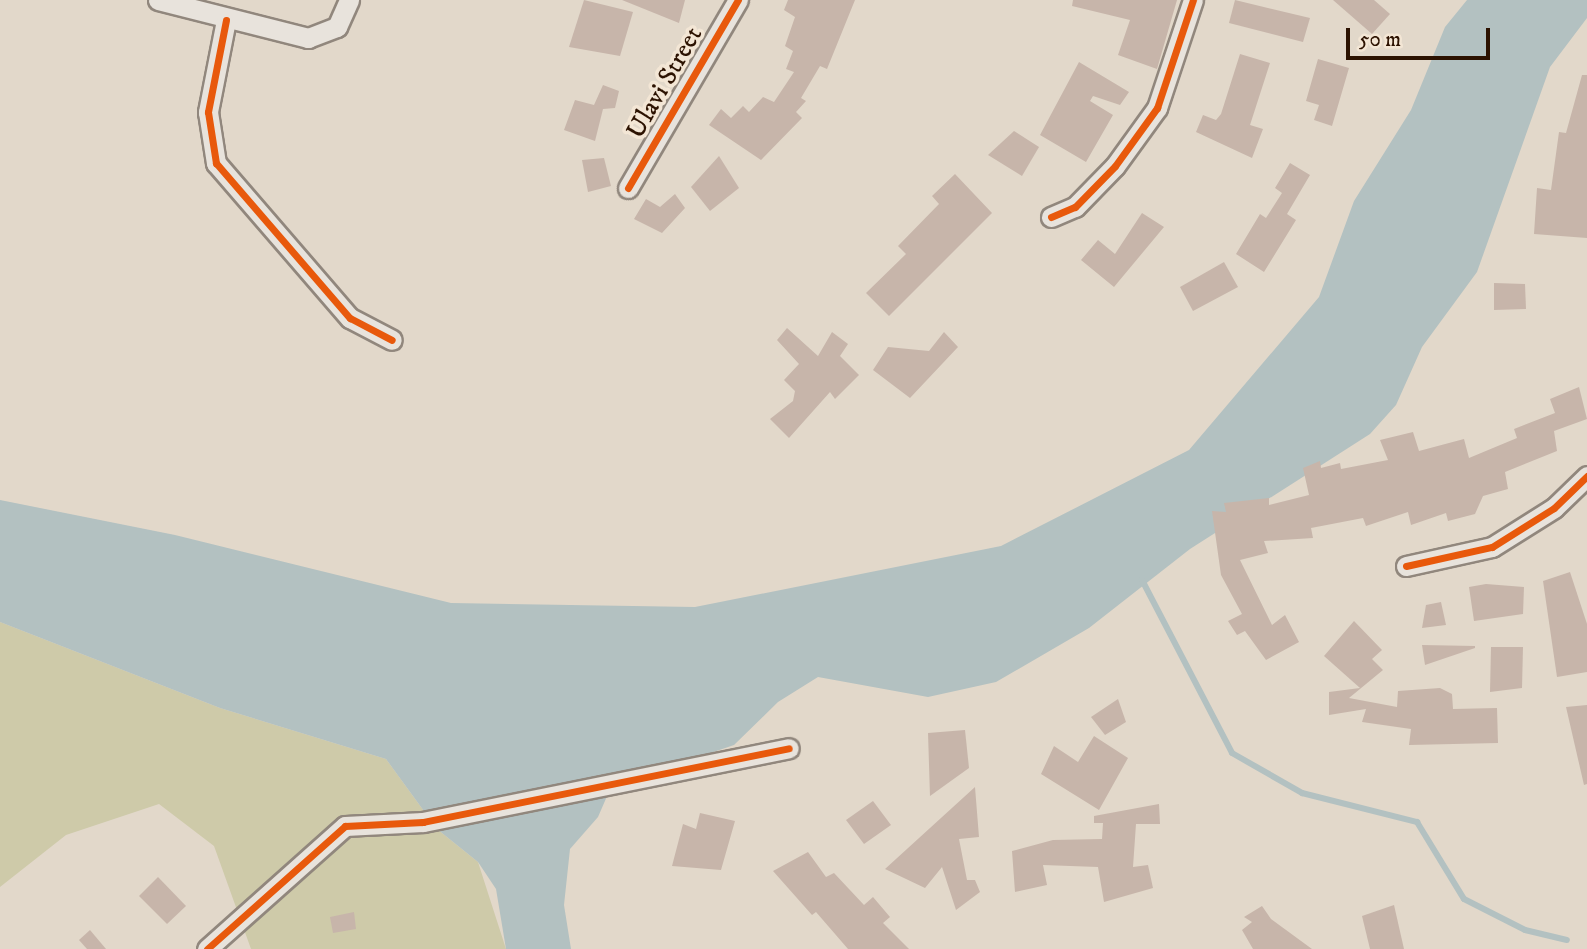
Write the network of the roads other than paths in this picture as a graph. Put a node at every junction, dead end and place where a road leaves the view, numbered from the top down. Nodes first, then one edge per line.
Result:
1 (158, 0) edge
2 (349, 0) edge
3 (738, 0) edge
4 (1193, 0) edge
5 (226, 20) junction
6 (628, 188) dead end
7 (1051, 217) dead end
8 (392, 340) dead end
9 (1587, 476) edge
10 (1406, 566) dead end
11 (789, 748) dead end
12 (207, 949) edge

1 - 5 street
2 - 5 street
3 - 6 street, Ulavi Street
4 - 7 street
5 - 8 street
9 - 10 street
11 - 12 street

